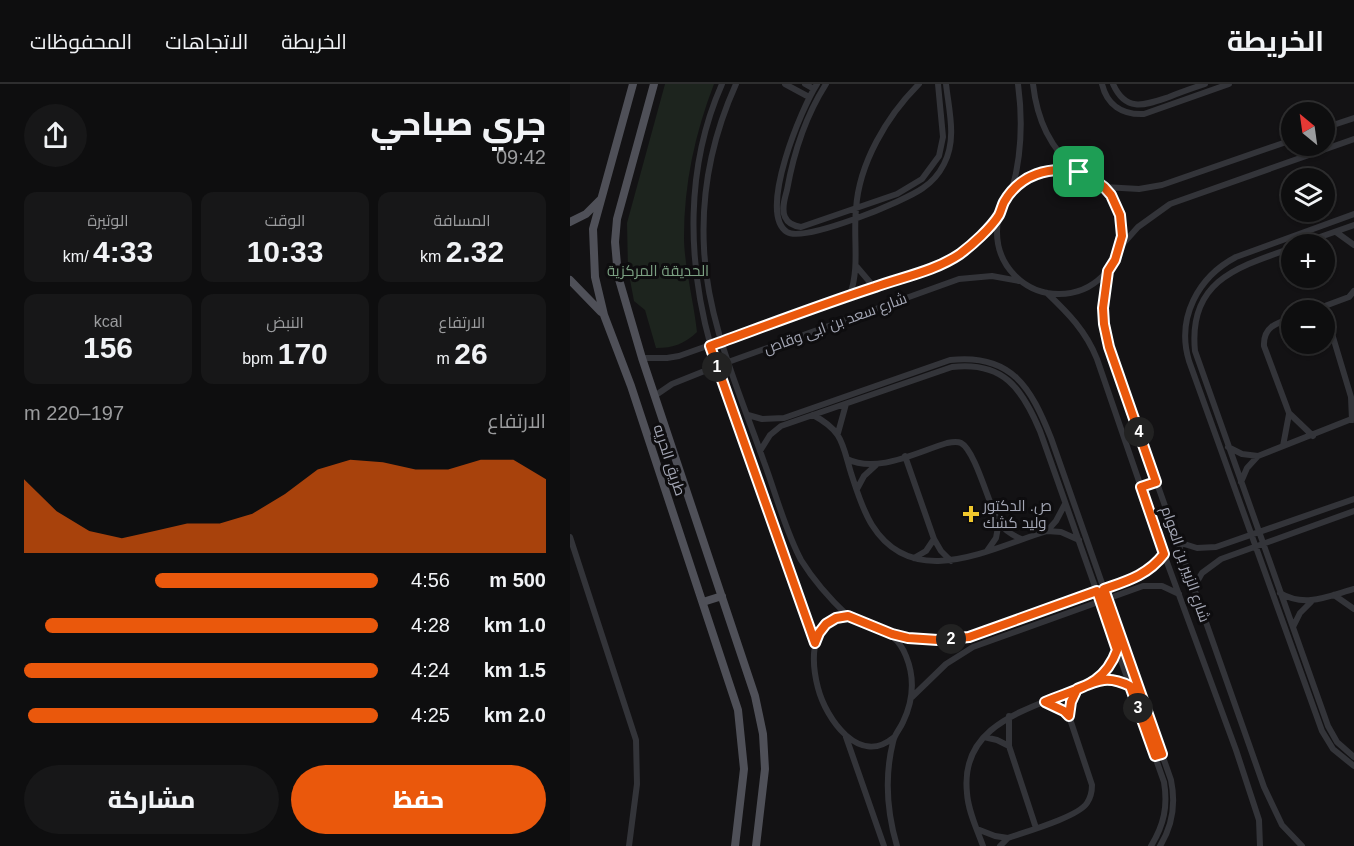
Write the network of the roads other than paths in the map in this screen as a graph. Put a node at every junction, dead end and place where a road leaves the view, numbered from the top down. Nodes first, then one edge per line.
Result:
1 (633, 84) edge
2 (654, 84) edge
3 (722, 84) edge
4 (736, 84) edge
5 (785, 84) edge
6 (805, 84) edge
7 (826, 84) edge
8 (919, 84) edge
9 (938, 84) edge
10 (946, 84) edge
11 (1018, 84) edge
12 (1033, 84) edge
13 (1102, 84) edge
14 (1113, 84) edge
15 (1205, 84) edge
16 (1229, 84) edge
17 (816, 86) edge
18 (1188, 90) junction
19 (809, 97) junction
20 (1191, 98) junction
21 (1354, 118) edge
22 (1335, 124) edge
23 (1354, 139) edge
24 (1281, 144) edge
25 (1079, 172) junction
26 (785, 175) junction
27 (1104, 187) junction
28 (1012, 191) junction
29 (600, 200) junction
30 (856, 209) junction
31 (1354, 214) edge
32 (999, 216) junction
33 (856, 218) junction
34 (570, 222) edge
35 (1354, 225) edge
36 (1336, 232) junction
37 (1330, 234) edge
38 (1354, 245) edge
39 (1120, 247) junction
40 (1281, 252) edge
41 (857, 267) junction
42 (1108, 271) junction
43 (570, 280) edge
44 (1021, 281) junction
45 (874, 287) junction
46 (1354, 291) edge
47 (1047, 293) junction
48 (850, 295) junction
49 (1352, 298) edge
50 (1335, 303) edge
51 (604, 315) junction
52 (1281, 322) edge
53 (1335, 340) edge
54 (722, 342) junction
55 (710, 346) junction
56 (642, 358) junction
57 (729, 362) junction
58 (717, 366) junction
59 (1351, 388) edge
60 (871, 391) junction
61 (656, 395) junction
62 (846, 404) junction
63 (1289, 413) junction
64 (748, 415) junction
65 (813, 415) junction
66 (1353, 419) edge
67 (838, 433) junction
68 (1313, 435) junction
69 (1283, 446) junction
70 (1228, 447) junction
71 (760, 451) junction
72 (905, 456) junction
73 (1258, 456) junction
74 (847, 459) junction
75 (876, 465) junction
76 (1156, 482) junction
77 (1241, 483) junction
78 (1141, 487) junction
79 (856, 489) junction
80 (1354, 499) edge
81 (1065, 502) junction
82 (1354, 511) edge
83 (999, 522) junction
84 (1047, 531) junction
85 (1259, 532) junction
86 (1252, 535) junction
87 (570, 537) edge
88 (934, 539) junction
89 (1021, 539) junction
90 (1079, 540) junction
91 (1178, 542) junction
92 (1263, 544) junction
93 (1256, 547) junction
94 (986, 551) junction
95 (1164, 554) junction
96 (914, 558) junction
97 (952, 561) junction
98 (1194, 587) junction
99 (1354, 589) edge
100 (1100, 590) junction
101 (1280, 593) junction
102 (1179, 594) junction
103 (1334, 595) junction
104 (722, 596) junction
105 (1104, 600) junction
106 (1312, 601) junction
107 (703, 602) junction
108 (1354, 609) edge
109 (848, 616) junction
110 (1293, 628) junction
111 (892, 634) junction
112 (815, 643) junction
113 (1117, 650) junction
114 (1099, 679) junction
115 (1130, 686) junction
116 (1077, 689) junction
117 (911, 697) junction
118 (1045, 702) junction
119 (1009, 716) junction
120 (1069, 716) junction
121 (846, 736) junction
122 (984, 737) junction
123 (893, 738) junction
124 (1249, 745) junction
125 (1009, 747) junction
126 (1236, 750) junction
127 (1158, 755) junction
128 (1354, 757) edge
129 (1354, 766) edge
130 (1036, 828) junction
131 (977, 829) junction
132 (1008, 838) junction
133 (629, 846) edge
134 (735, 846) edge
135 (756, 846) edge
136 (884, 846) edge
137 (897, 846) edge
138 (983, 846) edge
139 (1000, 846) edge
140 (1151, 846) edge
141 (1160, 846) edge
142 (1260, 846) edge
143 (1302, 846) edge

1 - 29 main road, طريق الحريه
2 - 56 main road, طريق الحريه
3 - 55 street
4 - 54 street
5 - 19 street
6 - 17 street
7 - 26 street
8 - 30 street
9 - 30 street
10 - 33 street
11 - 28 street
12 - 25 street
13 - 20 street
14 - 18 street
15 - 18 street
16 - 20 street
17 - 19 street
18 - 20 street
19 - 26 street
21 - 22 street
23 - 39 street
24 - 27 street
25 - 27 street
25 - 28 street
26 - 30 street
26 - 33 street
27 - 39 street
28 - 32 street
29 - 34 main road
29 - 51 main road, طريق الحريه
30 - 33 street
31 - 86 street
32 - 44 street
32 - 45 street, شارع سعد بن ابى وقاص
33 - 41 street
35 - 36 street
36 - 37 street
36 - 38 street
39 - 42 street
40 - 70 street
41 - 45 street
41 - 48 street
42 - 47 street
42 - 76 street, شارع الزبير بن العوام
43 - 51 main road
44 - 47 street
44 - 57 street, شارع سعد بن ابى وقاص
45 - 48 street, شارع سعد بن ابى وقاص
46 - 49 street
47 - 78 street, شارع الزبير بن العوام
48 - 54 street, شارع سعد بن ابى وقاص
49 - 50 street
51 - 107 main road, طريق الحريه
52 - 63 street
53 - 59 street
54 - 55 street, شارع سعد بن ابى وقاص
54 - 57 street
55 - 56 street, شارع سعد بن ابى وقاص
55 - 58 street
56 - 61 main road, طريق الحريه
57 - 58 street, شارع سعد بن ابى وقاص
57 - 64 street
58 - 61 street, شارع سعد بن ابى وقاص
58 - 112 street
59 - 66 street
60 - 62 street
60 - 64 street
60 - 81 street
60 - 100 street
61 - 104 main road, طريق الحريه
62 - 65 street
62 - 67 street
63 - 68 street
63 - 69 street
64 - 71 street
65 - 67 street
65 - 71 street
66 - 68 street
67 - 74 street
68 - 69 street
69 - 73 street
70 - 73 street
70 - 77 street
71 - 109 street
72 - 75 street
72 - 83 street
72 - 88 street
73 - 77 street
74 - 75 street
74 - 79 street
75 - 79 street
76 - 78 street
76 - 91 street, شارع الزبير بن العوام
77 - 85 street
78 - 95 street, شارع الزبير بن العوام
79 - 96 street
80 - 85 street
81 - 84 street
81 - 90 street
82 - 92 street
83 - 89 street
83 - 94 street
84 - 89 street
84 - 90 street
85 - 86 street
85 - 92 street
86 - 91 street
86 - 93 street
87 - 133 street
88 - 96 street
88 - 97 street
89 - 94 street
90 - 100 street
91 - 98 street, شارع الزبير بن العوام
92 - 93 street
92 - 101 street
93 - 98 street
93 - 129 street
94 - 97 street
95 - 100 street
95 - 102 street, شارع الزبير بن العوام
96 - 97 street
98 - 124 street, شارع الزبير بن العوام
99 - 103 street
100 - 105 street
100 - 111 street
101 - 106 street
101 - 110 street
102 - 105 street
102 - 126 street, شارع الزبير بن العوام
103 - 106 street
103 - 108 street
104 - 107 main road
104 - 135 main road, طريق الحريه
105 - 113 street
105 - 117 street
105 - 127 street
106 - 110 street
107 - 134 main road, طريق الحريه
109 - 111 street
109 - 112 street
110 - 128 street
111 - 117 street
112 - 121 street
113 - 114 street
113 - 115 street
114 - 115 street
114 - 116 street
115 - 127 street
116 - 118 street
116 - 120 street
117 - 123 street
118 - 119 street
118 - 120 street
119 - 122 street
119 - 125 street
120 - 130 street
121 - 123 street
121 - 136 street
122 - 125 street
122 - 131 street
123 - 137 street
124 - 126 street
124 - 143 street, شارع الزبير بن العوام
125 - 130 street
126 - 142 street, شارع الزبير بن العوام
127 - 140 street
127 - 141 street
130 - 132 street
131 - 132 street
131 - 138 street
132 - 139 street

